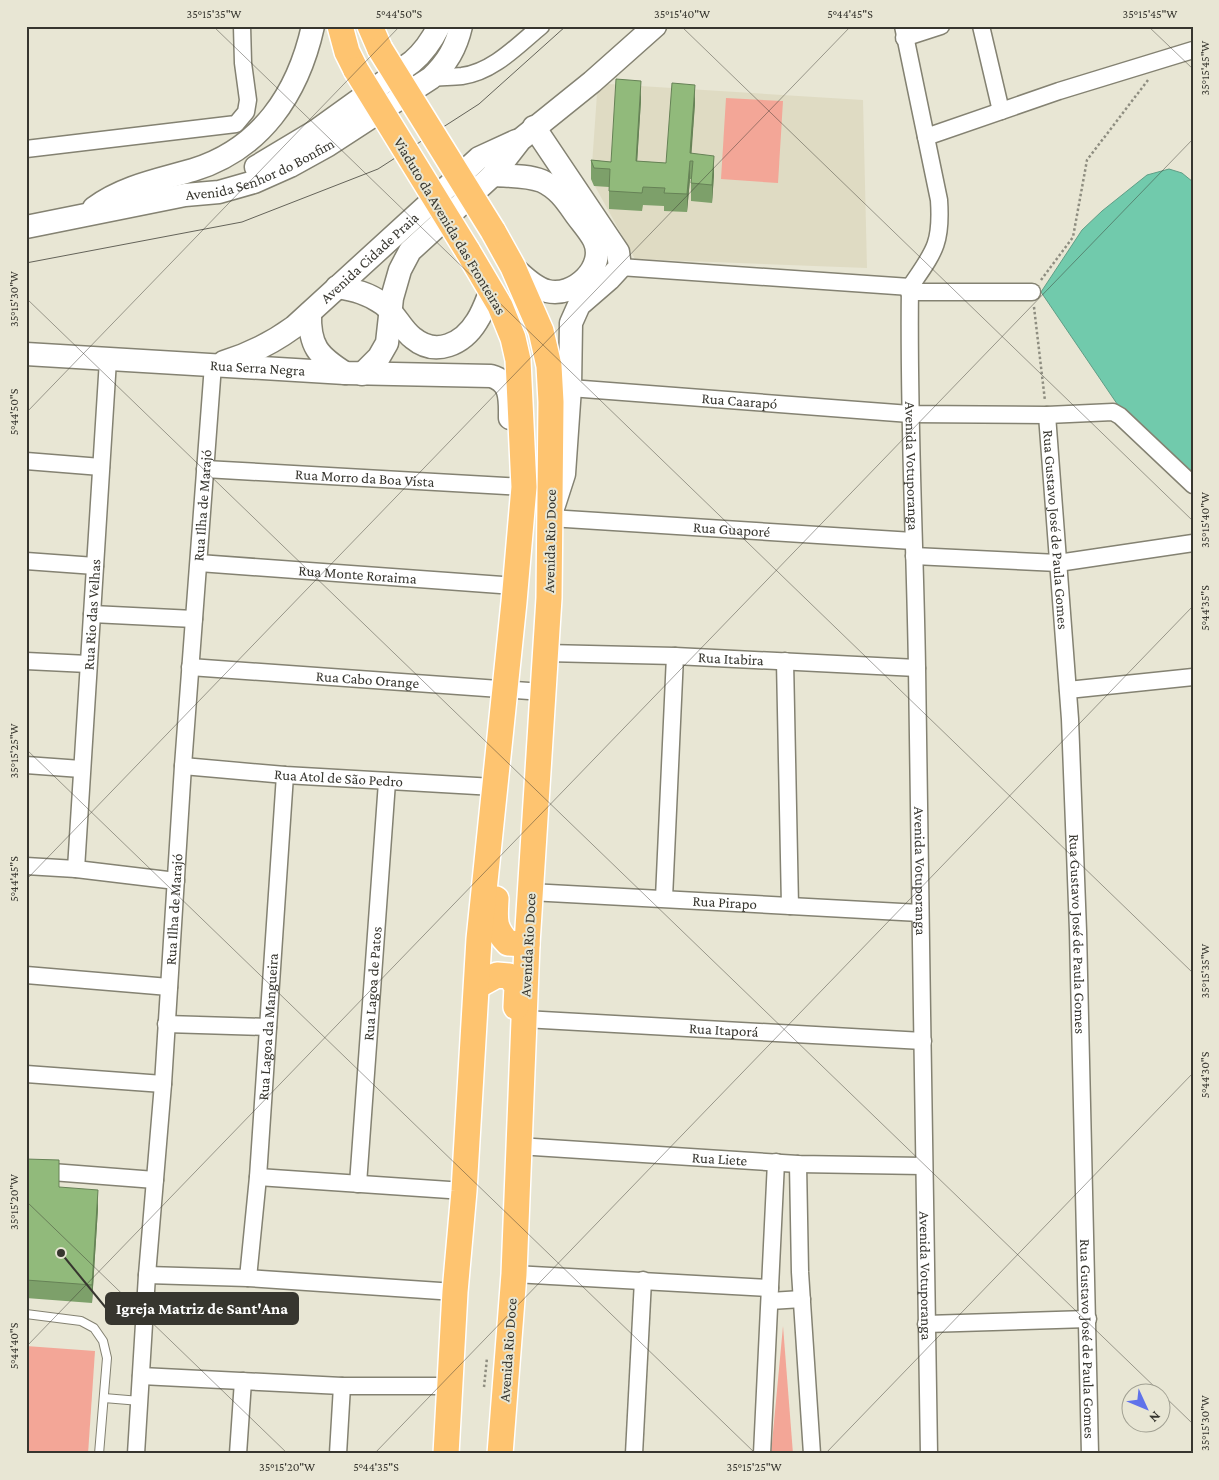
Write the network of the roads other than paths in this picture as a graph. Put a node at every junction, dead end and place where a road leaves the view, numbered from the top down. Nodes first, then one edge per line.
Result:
1 (242, 26) edge
2 (313, 26) edge
3 (340, 26) edge
4 (370, 26) edge
5 (438, 26) edge
6 (461, 26) edge
7 (541, 26) edge
8 (655, 26) edge
9 (941, 26) edge
10 (981, 26) edge
11 (903, 32) edge
12 (1193, 50) edge
13 (431, 78) junction
14 (1001, 111) junction
15 (527, 133) junction
16 (926, 137) junction
17 (26, 149) edge
18 (493, 175) junction
19 (185, 195) junction
20 (85, 215) junction
21 (26, 228) edge
22 (513, 267) junction
23 (620, 267) junction
24 (337, 287) junction
25 (491, 290) junction
26 (910, 290) junction
27 (1032, 292) road end
28 (390, 310) junction
29 (310, 313) junction
30 (26, 354) edge
31 (108, 360) junction
32 (213, 366) junction
33 (354, 374) junction
34 (570, 388) junction
35 (910, 414) junction
36 (1047, 415) junction
37 (551, 436) joint
38 (521, 438) joint
39 (26, 461) edge
40 (101, 467) junction
41 (205, 469) junction
42 (523, 480) junction
43 (1193, 485) edge
44 (550, 518) junction
45 (1193, 543) edge
46 (914, 549) junction
47 (26, 561) edge
48 (1058, 563) junction
49 (199, 564) junction
50 (95, 566) junction
51 (515, 586) junction
52 (92, 614) junction
53 (194, 619) junction
54 (546, 653) junction
55 (675, 656) junction
56 (26, 661) edge
57 (785, 661) junction
58 (88, 664) junction
59 (190, 667) junction
60 (917, 668) junction
61 (1193, 677) edge
62 (504, 689) junction
63 (1068, 690) junction
64 (543, 692) junction
65 (26, 765) edge
66 (182, 766) junction
67 (81, 769) junction
68 (285, 776) junction
69 (387, 782) junction
70 (493, 799) junction
71 (26, 866) edge
72 (76, 869) junction
73 (176, 881) junction
74 (530, 892) junction
75 (664, 898) junction
76 (790, 906) junction
77 (920, 914) junction
78 (527, 944) junction
79 (26, 975) edge
80 (476, 986) junction
81 (169, 987) junction
82 (524, 1019) junction
83 (166, 1024) junction
84 (268, 1027) junction
85 (923, 1041) junction
86 (26, 1074) edge
87 (163, 1084) junction
88 (518, 1137) junction
89 (776, 1162) junction
90 (798, 1164) junction
91 (923, 1166) junction
92 (26, 1170) edge
93 (258, 1177) junction
94 (155, 1180) junction
95 (358, 1184) junction
96 (464, 1191) junction
97 (800, 1272) junction
98 (514, 1274) junction
99 (147, 1275) junction
100 (248, 1278) junction
101 (643, 1280) junction
102 (770, 1288) junction
103 (455, 1292) junction
104 (802, 1300) junction
105 (26, 1314) edge
106 (1088, 1319) junction
107 (926, 1324) junction
108 (141, 1376) junction
109 (243, 1381) junction
110 (342, 1386) junction
111 (451, 1386) junction
112 (104, 1398) junction
113 (140, 1401) junction
114 (99, 1454) edge
115 (136, 1454) edge
116 (238, 1454) edge
117 (338, 1454) edge
118 (446, 1454) edge
119 (500, 1454) edge
120 (634, 1454) edge
121 (762, 1454) edge
122 (812, 1454) edge
123 (929, 1454) edge
124 (1090, 1454) edge

1 - 17 street
2 - 20 main road
3 - 25 main road, Viaduto da Avenida das Fronteiras, bridge
4 - 22 main road, Viaduto da Avenida das Fronteiras, bridge
5 - 19 main road, Avenida Senhor do Bonfim
6 - 13 main road, Avenida Senhor do Bonfim
7 - 13 street
8 - 15 main road, Avenida Cidade Praia
9 - 11 street
10 - 14 street
11 - 16 street
12 - 14 street
13 - 19 main road, Avenida Senhor do Bonfim
14 - 16 street
15 - 18 main road, Avenida Cidade Praia
15 - 23 main road
15 - 24 main road, Avenida Cidade Praia
16 - 26 street
18 - 22 main road
18 - 28 main road, Avenida Cidade Praia
19 - 20 main road
20 - 21 main road
22 - 37 main road, Viaduto da Avenida das Fronteiras
23 - 26 street
23 - 34 main road
24 - 28 main road
24 - 29 main road, Avenida Cidade Praia
25 - 28 main road
25 - 38 main road, Viaduto da Avenida das Fronteiras
26 - 27 street
26 - 35 street, Avenida Votuporanga
28 - 33 main road
29 - 32 main road, Avenida Cidade Praia
29 - 33 main road
30 - 31 main road, Rua Serra Negra
31 - 32 main road, Rua Serra Negra
31 - 40 street, Rua Rio das Velhas
32 - 33 main road, Rua Serra Negra
32 - 41 street, Rua Ilha de Marajó
33 - 42 main road, Rua Serra Negra
34 - 35 street, Rua Caarapó
34 - 44 main road
35 - 36 street, Rua Caarapó
35 - 46 street, Avenida Votuporanga
36 - 43 street, Rua Caarapó
36 - 48 street, Rua Gustavo José de Paula Gomes
37 - 44 main road, Avenida Rio Doce
38 - 42 main road, Avenida Rio Doce
39 - 40 street
40 - 50 street, Rua Rio das Velhas
41 - 42 street, Rua Morro da Boa Vista
41 - 49 street, Rua Ilha de Marajó
42 - 51 main road, Avenida Rio Doce
44 - 46 street, Rua Guaporé
44 - 54 main road, Avenida Rio Doce
45 - 48 street, Rua Guaporé
46 - 48 street, Rua Guaporé
46 - 60 street, Avenida Votuporanga
47 - 50 street
48 - 63 street, Rua Gustavo José de Paula Gomes
49 - 51 street, Rua Monte Roraima
49 - 53 street, Rua Ilha de Marajó
50 - 52 street, Rua Rio das Velhas
51 - 62 main road, Avenida Rio Doce
52 - 53 street
52 - 58 street, Rua Rio das Velhas
53 - 59 street, Rua Ilha de Marajó
54 - 55 street, Rua Itabira
54 - 64 main road, Avenida Rio Doce
55 - 57 street, Rua Itabira
55 - 75 street
56 - 58 street
57 - 60 street, Rua Itabira
57 - 76 street
58 - 67 street, Rua Rio das Velhas
59 - 62 street, Rua Cabo Orange
59 - 66 street, Rua Ilha de Marajó
60 - 77 street, Avenida Votuporanga
61 - 63 street
62 - 64 street, Rua Cabo Orange
62 - 70 main road, Avenida Rio Doce
63 - 106 street, Rua Gustavo José de Paula Gomes
64 - 74 main road, Avenida Rio Doce
65 - 67 street
66 - 68 street, Rua Atol de São Pedro
66 - 73 street, Rua Ilha de Marajó
67 - 72 street, Rua Rio das Velhas
68 - 69 street, Rua Atol de São Pedro
68 - 84 street, Rua Lagoa da Mangueira
69 - 70 street, Rua Atol de São Pedro
69 - 95 street, Rua Lagoa de Patos
70 - 78 main road
70 - 80 main road, Avenida Rio Doce
71 - 72 street
72 - 73 street
73 - 81 street, Rua Ilha de Marajó
74 - 75 street, Rua Pirapo
74 - 78 main road, Avenida Rio Doce
75 - 76 street, Rua Pirapo
76 - 77 street, Rua Pirapo
77 - 85 street, Avenida Votuporanga
78 - 82 main road, Avenida Rio Doce
79 - 81 street
80 - 88 main road
80 - 96 main road, Avenida Rio Doce
81 - 83 street, Rua Ilha de Marajó
82 - 85 street, Rua Itaporá
82 - 88 main road, Avenida Rio Doce
83 - 84 street
83 - 87 street, Rua Ilha de Marajó
84 - 93 street, Rua Lagoa da Mangueira
85 - 91 street, Avenida Votuporanga
86 - 87 street
87 - 94 street, Rua Ilha de Marajó
88 - 89 street, Rua Liete
88 - 98 main road, Avenida Rio Doce
89 - 90 street, Rua Liete
89 - 102 street
90 - 91 street, Rua Liete
90 - 97 street
91 - 107 street, Avenida Votuporanga
92 - 94 street
93 - 95 street
93 - 100 street, Rua Lagoa da Mangueira
94 - 99 street, Rua Ilha de Marajó
95 - 96 street
96 - 103 main road, Avenida Rio Doce
97 - 102 street
97 - 104 street
98 - 101 street
98 - 119 main road, Avenida Rio Doce
99 - 100 street
99 - 108 street, Rua Ilha de Marajó
100 - 103 street
101 - 102 street
101 - 120 street
102 - 104 street
102 - 121 street
103 - 111 main road, Avenida Rio Doce
104 - 122 street
105 - 112 lane
106 - 107 street
106 - 124 street, Rua Gustavo José de Paula Gomes
107 - 123 street, Avenida Votuporanga
108 - 109 street
108 - 113 street, Rua Ilha de Marajó
109 - 110 street
109 - 116 street
110 - 111 street
110 - 117 street
111 - 118 main road, Avenida Rio Doce
112 - 113 lane
112 - 114 lane
113 - 115 street, Rua Ilha de Marajó

